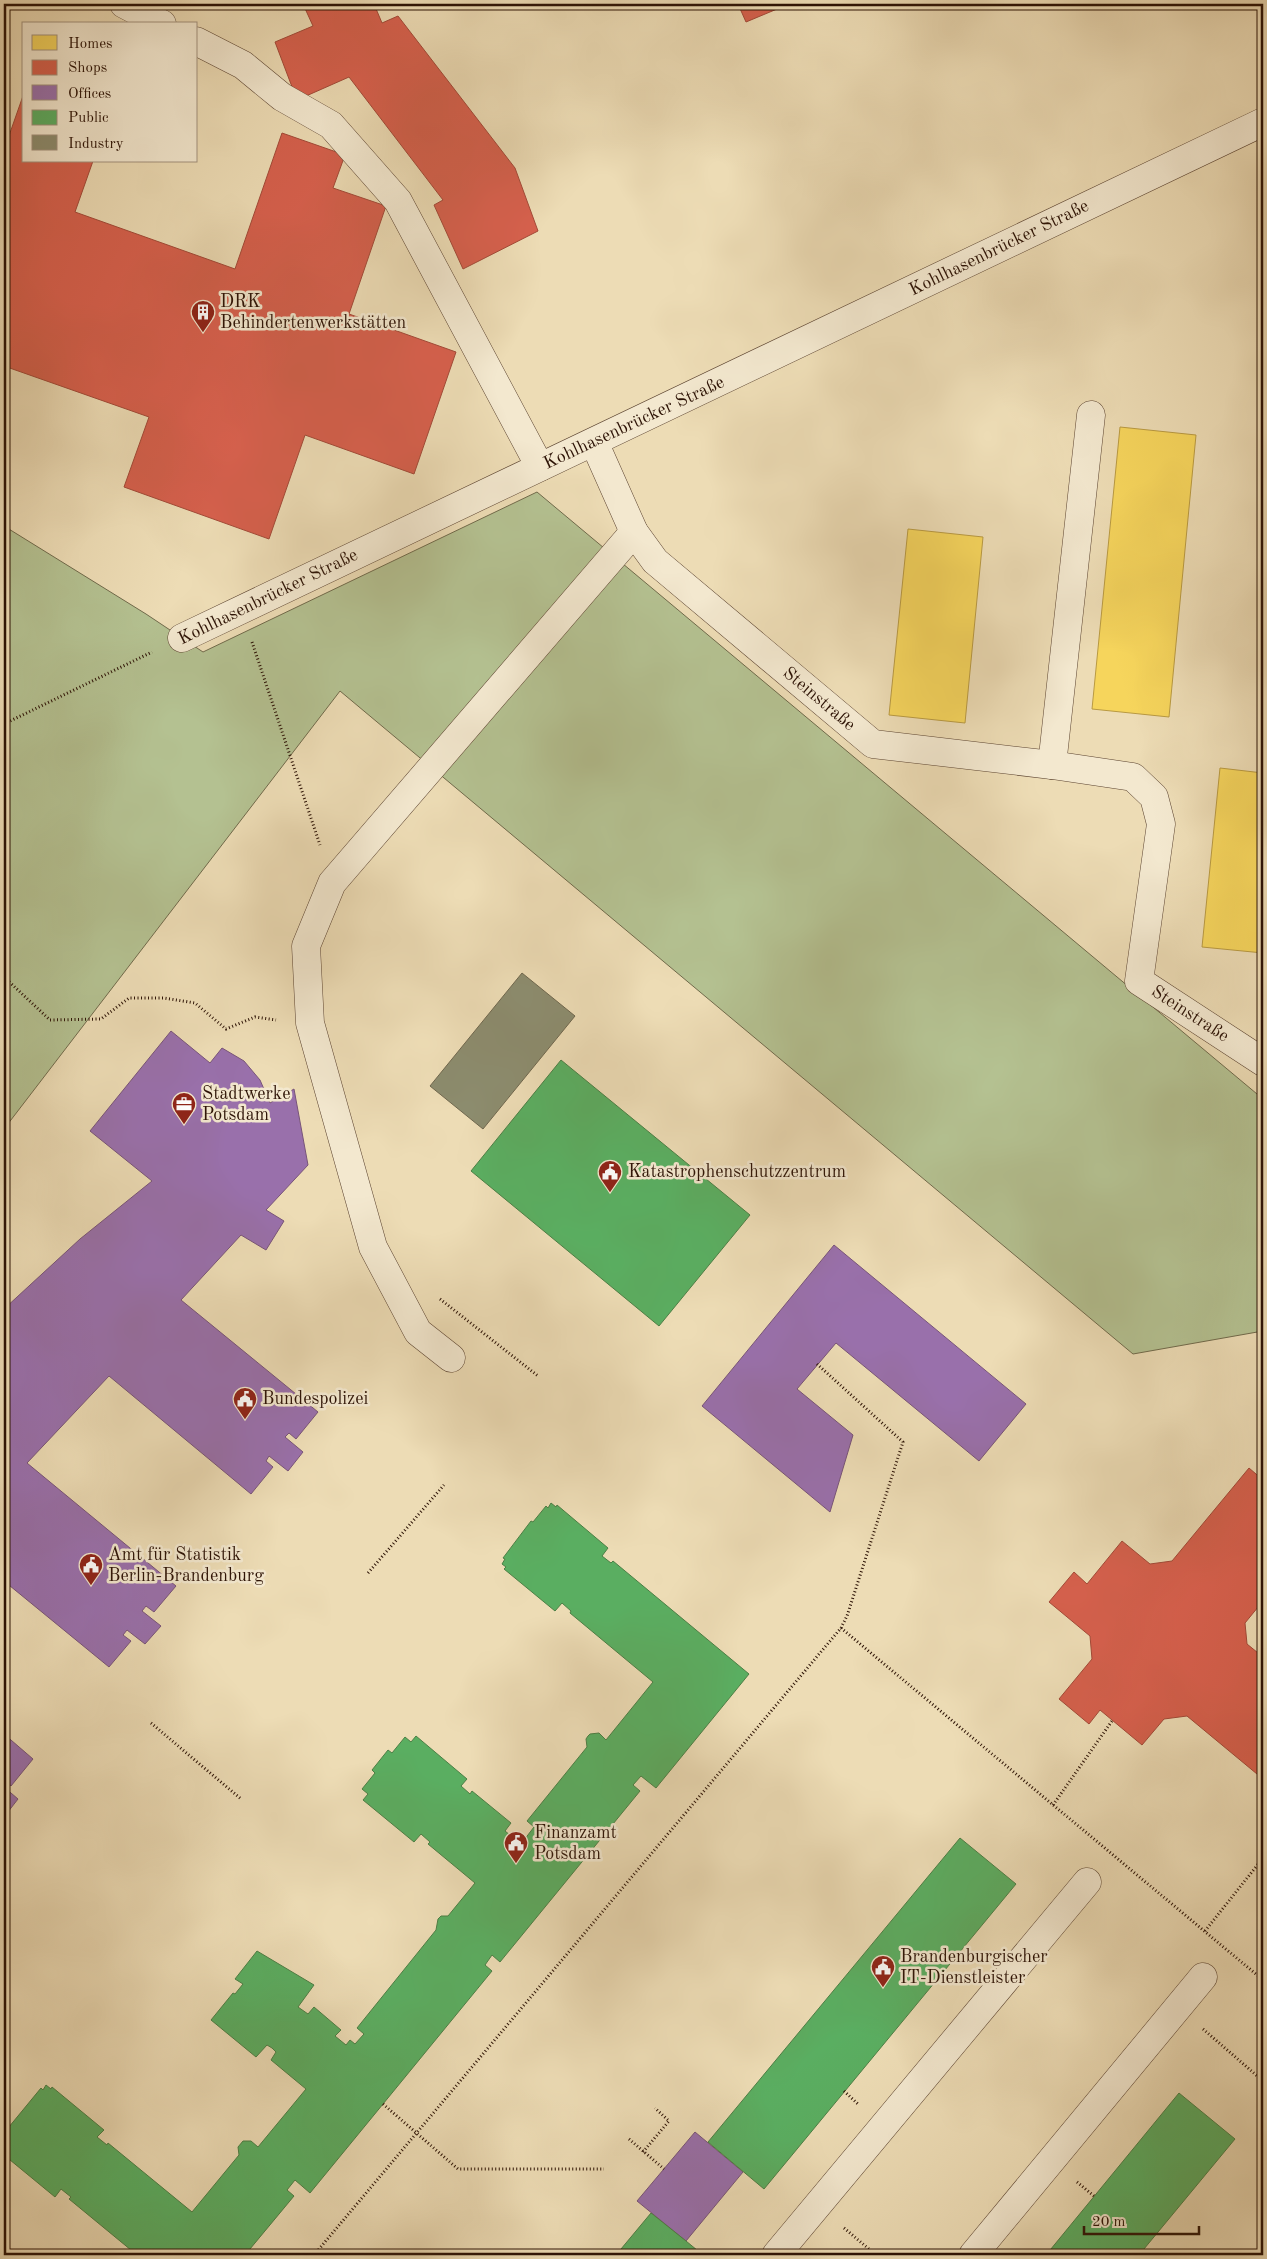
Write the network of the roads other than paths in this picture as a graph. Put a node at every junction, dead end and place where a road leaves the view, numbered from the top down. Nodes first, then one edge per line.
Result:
1 (124, 4) edge
2 (158, 22) edge
3 (198, 42) edge
4 (1263, 122) edge
5 (1091, 415) dead end
6 (594, 442) junction
7 (540, 467) junction
8 (634, 532) junction
9 (182, 638) road end
10 (1052, 765) junction
11 (1263, 1062) edge
12 (451, 1358) dead end
13 (1087, 1882) dead end
14 (1203, 1977) dead end
15 (776, 2255) edge
16 (973, 2255) edge

1 - 2 lane
3 - 7 lane
4 - 6 lane, Kohlhasenbrücker Straße
5 - 10 lane
6 - 7 lane, Kohlhasenbrücker Straße
6 - 8 lane, Steinstraße
7 - 9 lane, Kohlhasenbrücker Straße
8 - 10 lane, Steinstraße
8 - 12 lane
10 - 11 lane, Steinstraße
13 - 15 lane
14 - 16 lane

